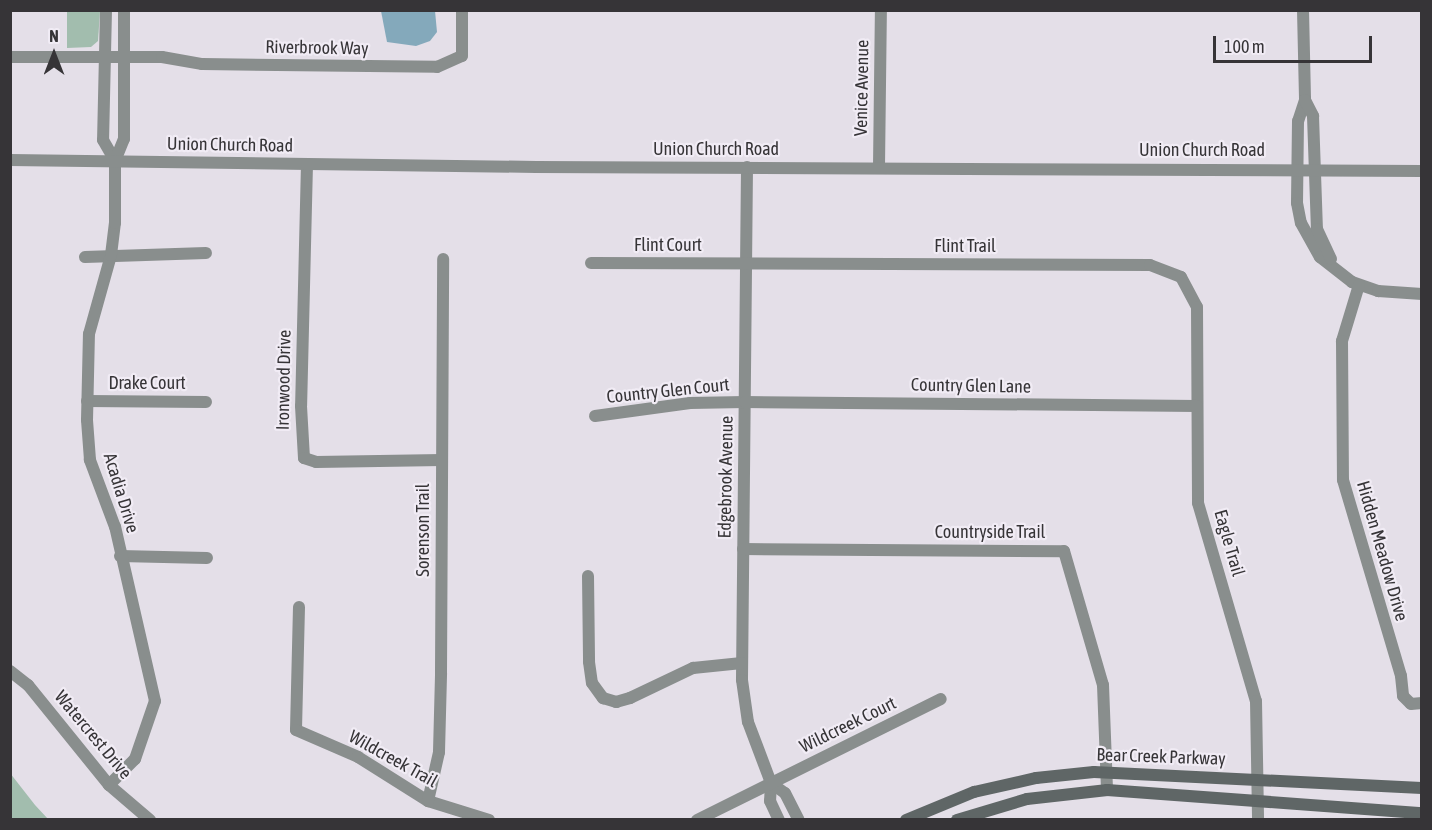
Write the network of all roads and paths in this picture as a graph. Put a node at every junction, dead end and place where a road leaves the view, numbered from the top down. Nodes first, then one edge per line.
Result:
1 (106, 10) edge
2 (124, 10) edge
3 (462, 10) edge
4 (881, 10) edge
5 (1303, 10) edge
6 (10, 57) edge
7 (103, 57) junction
8 (124, 57) junction
9 (1305, 100) junction
10 (10, 160) edge
11 (115, 161) junction
12 (307, 164) junction
13 (879, 166) junction
14 (747, 167) junction
15 (1298, 169) junction
16 (1314, 170) junction
17 (1422, 171) edge
18 (206, 253) dead end
19 (111, 255) junction
20 (85, 257) dead end
21 (444, 259) dead end
22 (746, 262) junction
23 (591, 263) dead end
24 (1181, 277) joint
25 (1347, 279) junction
26 (1359, 285) junction
27 (1422, 294) edge
28 (87, 401) junction
29 (206, 402) dead end
30 (745, 402) junction
31 (1197, 406) junction
32 (595, 416) dead end
33 (442, 460) junction
34 (743, 549) junction
35 (120, 556) junction
36 (207, 558) dead end
37 (588, 576) dead end
38 (299, 607) dead end
39 (742, 663) junction
40 (10, 671) edge
41 (941, 699) dead end
42 (1422, 703) edge
43 (1107, 771) junction
44 (1257, 781) junction
45 (771, 783) junction
46 (109, 785) junction
47 (1422, 788) edge
48 (1107, 790) junction
49 (1258, 800) junction
50 (428, 801) junction
51 (1422, 813) edge
52 (150, 819) edge
53 (489, 819) edge
54 (697, 819) edge
55 (779, 819) edge
56 (799, 819) edge
57 (906, 819) edge
58 (957, 819) edge
59 (1258, 819) edge

1 - 7 street
2 - 8 street
3 - 8 street, Riverbrook Way
4 - 13 street, Venice Avenue
5 - 9 street
6 - 7 street
7 - 8 street
7 - 11 street
8 - 11 street
9 - 15 street
9 - 16 street
10 - 11 street, Union Church Road
11 - 12 street, Union Church Road
11 - 19 street, Acadia Drive
12 - 14 street, Union Church Road
12 - 33 street, Ironwood Drive
13 - 14 street, Union Church Road
13 - 15 street, Union Church Road
14 - 22 street, Edgebrook Avenue
15 - 16 street, Union Church Road
15 - 25 street
16 - 17 street, Union Church Road
16 - 25 street
18 - 19 street
19 - 20 street
19 - 28 street, Acadia Drive
21 - 33 street, Sorenson Trail
22 - 23 street, Flint Court
22 - 24 street, Flint Trail
22 - 30 street, Edgebrook Avenue
24 - 31 street, Eagle Trail
25 - 26 street
26 - 27 street
26 - 42 street, Hidden Meadow Drive
28 - 29 street, Drake Court
28 - 35 street, Acadia Drive
30 - 31 street, Country Glen Lane
30 - 32 street, Country Glen Court
30 - 34 street, Edgebrook Avenue
31 - 44 street, Eagle Trail
33 - 50 street, Sorenson Trail
34 - 39 street, Edgebrook Avenue
34 - 43 street, Countryside Trail
35 - 36 street
35 - 46 street, Acadia Drive
37 - 39 street
38 - 50 street, Wildcreek Trail
39 - 45 street, Edgebrook Avenue
40 - 46 street, Watercrest Drive
41 - 45 street, Wildcreek Court
43 - 44 main road, Bear Creek Parkway
43 - 48 street, Countryside Trail
43 - 57 main road, Bear Creek Parkway
44 - 47 main road, Bear Creek Parkway
44 - 49 street, Eagle Trail
45 - 54 street
45 - 55 street, Edgebrook Avenue
45 - 56 street, Edgebrook Avenue
46 - 52 street, Watercrest Drive
48 - 49 main road, Bear Creek Parkway
48 - 58 main road, Bear Creek Parkway
49 - 51 main road, Bear Creek Parkway
49 - 59 street, Eagle Trail
50 - 53 street, Wildcreek Trail

